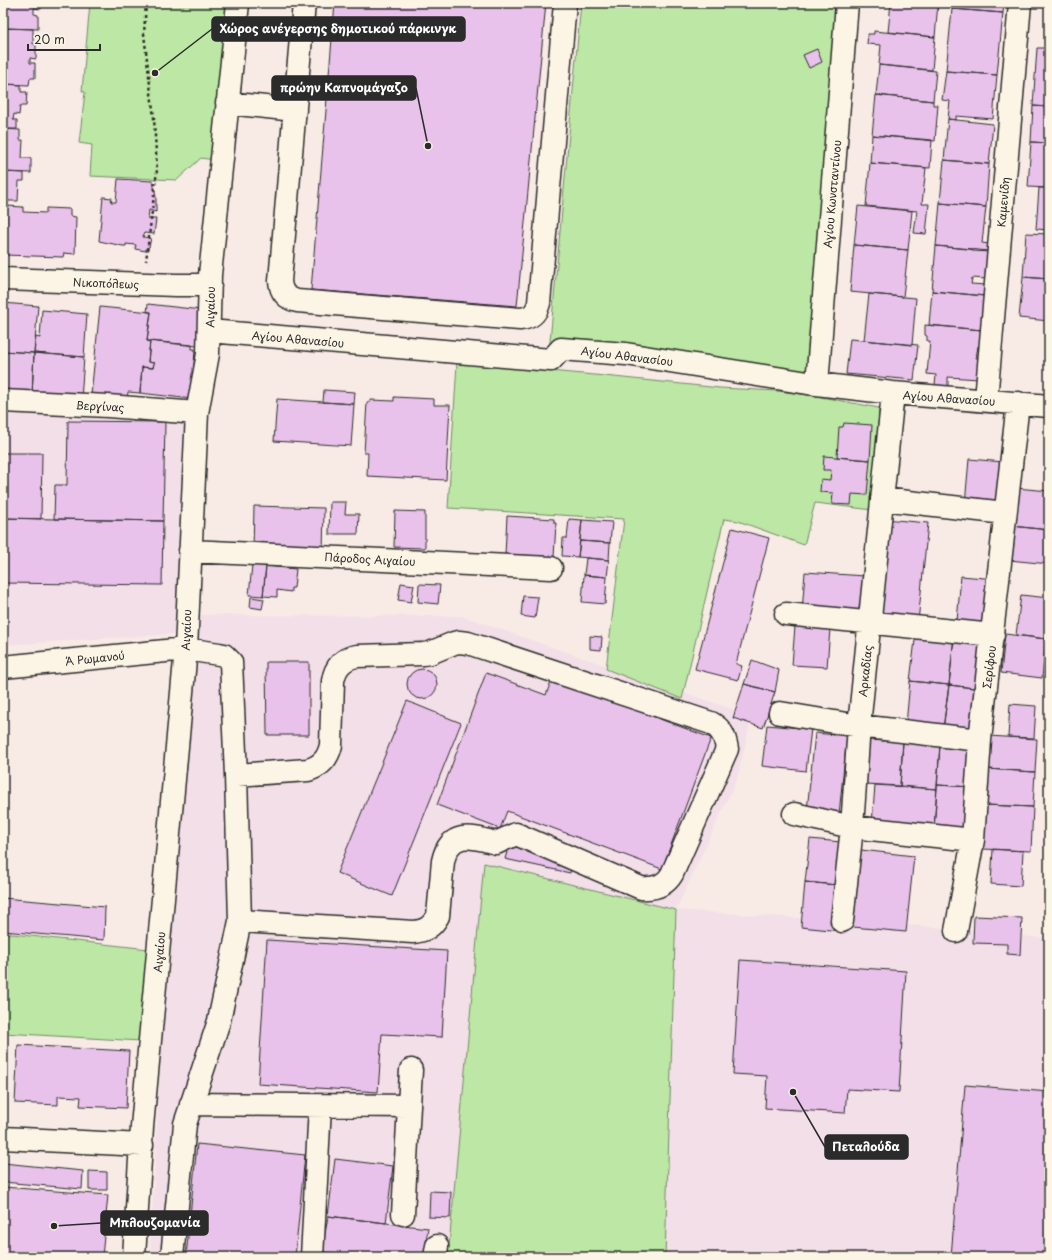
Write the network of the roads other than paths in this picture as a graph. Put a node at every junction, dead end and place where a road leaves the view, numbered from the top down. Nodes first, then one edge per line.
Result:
1 (238, 3) edge
2 (304, 3) edge
3 (565, 3) edge
4 (847, 3) edge
5 (1020, 3) edge
6 (227, 103) junction
7 (295, 110) junction
8 (3, 279) edge
9 (210, 285) junction
10 (209, 331) junction
11 (817, 384) junction
12 (893, 393) junction
13 (986, 400) junction
14 (3, 401) edge
15 (1018, 403) junction
16 (1049, 406) edge
17 (197, 413) junction
18 (882, 499) junction
19 (1005, 513) junction
20 (190, 550) junction
21 (551, 568) dead end
22 (786, 614) dead end
23 (870, 622) junction
24 (993, 634) junction
25 (186, 649) junction
26 (3, 666) edge
27 (780, 713) dead end
28 (859, 726) junction
29 (980, 740) junction
30 (236, 775) junction
31 (794, 814) dead end
32 (852, 827) junction
33 (973, 840) junction
34 (240, 921) junction
35 (842, 921) dead end
36 (956, 930) dead end
37 (411, 1070) dead end
38 (191, 1104) junction
39 (320, 1106) junction
40 (409, 1106) junction
41 (3, 1138) edge
42 (142, 1145) junction
43 (403, 1214) dead end
44 (134, 1257) edge
45 (172, 1257) edge
46 (312, 1257) edge

1 - 6 street, Αιγαίου
2 - 7 street
3 - 7 street
4 - 11 street, Αγίου Κωνσταντίνου
5 - 13 street, Καμενίδη
6 - 7 street
6 - 9 street, Αιγαίου
8 - 9 street, Νικοπόλεως
9 - 10 street, Αιγαίου
10 - 11 street, Αγίου Αθανασίου
10 - 17 street, Αιγαίου
11 - 12 street, Αγίου Αθανασίου
12 - 13 street, Αγίου Αθανασίου
12 - 18 street, Αρκαδίας
13 - 15 street, Αγίου Αθανασίου
14 - 17 street, Βεργίνας
15 - 16 street, Αγίου Αθανασίου
15 - 19 street, Σερίφου
17 - 20 street, Αιγαίου
18 - 19 street
18 - 23 street, Αρκαδίας
19 - 24 street, Σερίφου
20 - 21 street, Πάροδος Αιγαίου
20 - 25 street, Αιγαίου
22 - 23 street
23 - 24 street
23 - 28 street, Αρκαδίας
24 - 29 street, Σερίφου
25 - 26 street, Α΄ Ρωμανού
25 - 30 street, Α΄ Ρωμανού
25 - 42 street, Αιγαίου
27 - 28 street
28 - 29 street
28 - 32 street, Αρκαδίας
29 - 33 street, Σερίφου
30 - 34 street, Α΄ Ρωμανού
30 - 34 street
31 - 32 street
32 - 33 street
32 - 35 street, Αρκαδίας
33 - 36 street, Σερίφου
34 - 38 street, Α΄ Ρωμανού
37 - 40 street
38 - 39 street
38 - 45 street, Α΄ Ρωμανού
39 - 40 street
39 - 46 street
40 - 43 street
41 - 42 street
42 - 44 street, Αιγαίου

